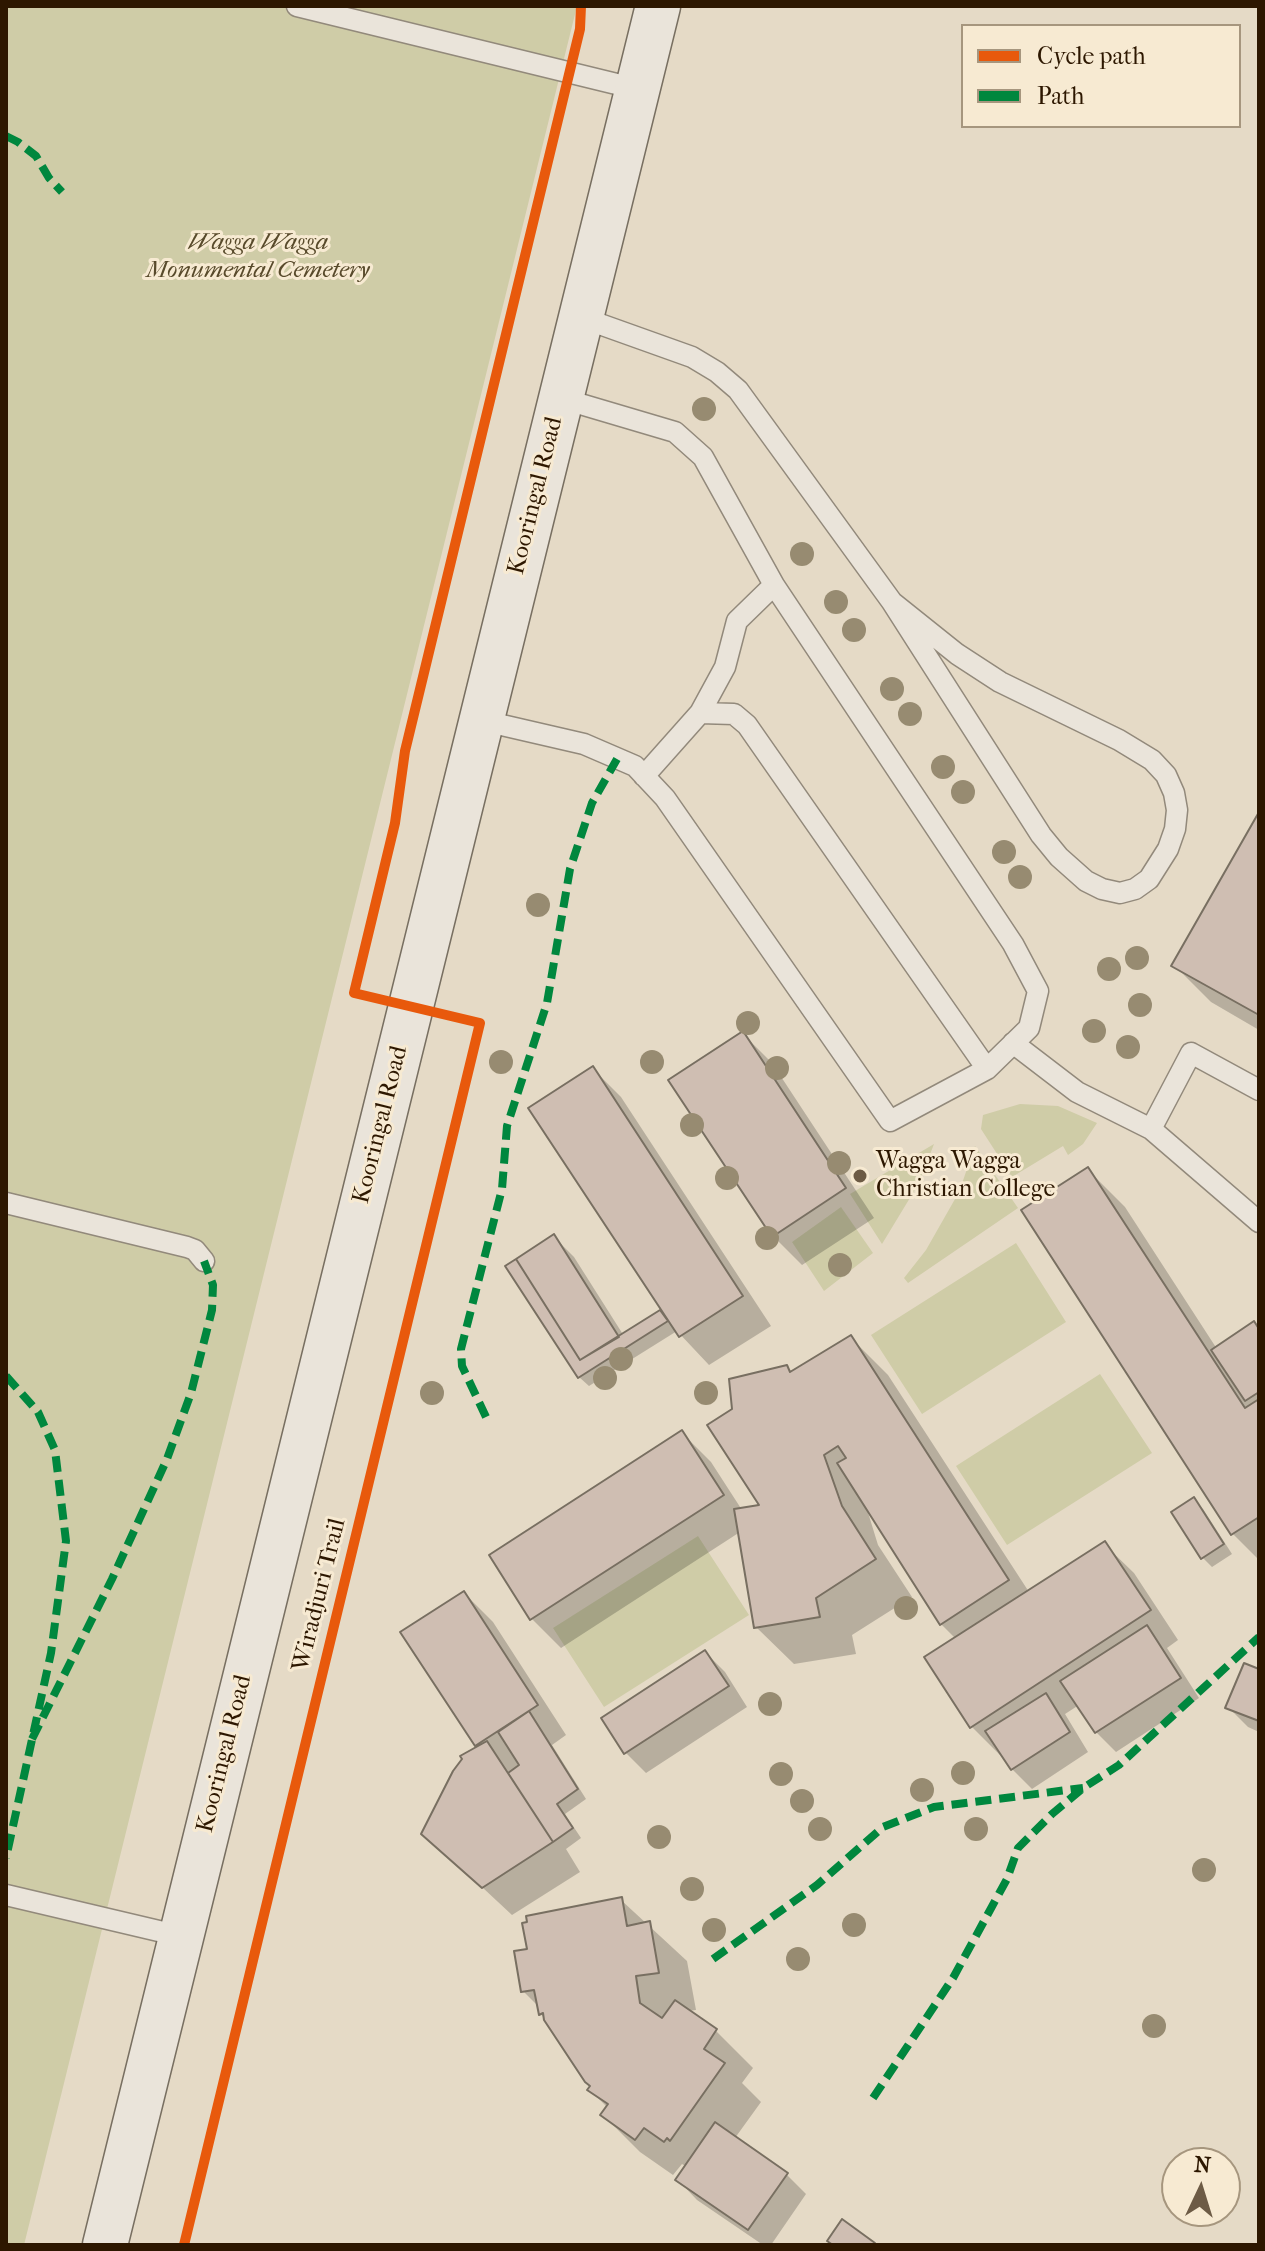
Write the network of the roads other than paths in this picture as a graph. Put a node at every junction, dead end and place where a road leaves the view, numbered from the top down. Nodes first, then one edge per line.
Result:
1 (297, 6) edge
2 (658, 6) edge
3 (637, 89) junction
4 (580, 317) junction
5 (560, 398) junction
6 (774, 585) junction
7 (892, 602) junction
8 (700, 713) junction
9 (480, 720) junction
10 (644, 776) junction
11 (1013, 1043) junction
12 (987, 1069) junction
13 (1259, 1090) edge
14 (1151, 1129) junction
15 (6, 1203) edge
16 (1259, 1222) edge
17 (204, 1261) dead end
18 (6, 1895) edge
19 (180, 1936) junction
20 (105, 2245) edge

1 - 3 lane
2 - 3 main road, Kooringal Road
3 - 4 main road, Kooringal Road
4 - 5 main road, Kooringal Road
4 - 7 lane
5 - 6 lane
5 - 9 main road, Kooringal Road
6 - 8 lane
6 - 11 lane
7 - 7 lane
8 - 10 lane
8 - 12 lane
9 - 10 lane
9 - 19 main road, Kooringal Road
10 - 12 lane
11 - 12 lane
11 - 14 lane
13 - 14 lane
14 - 16 lane
15 - 17 lane
18 - 19 lane
19 - 20 main road, Kooringal Road

